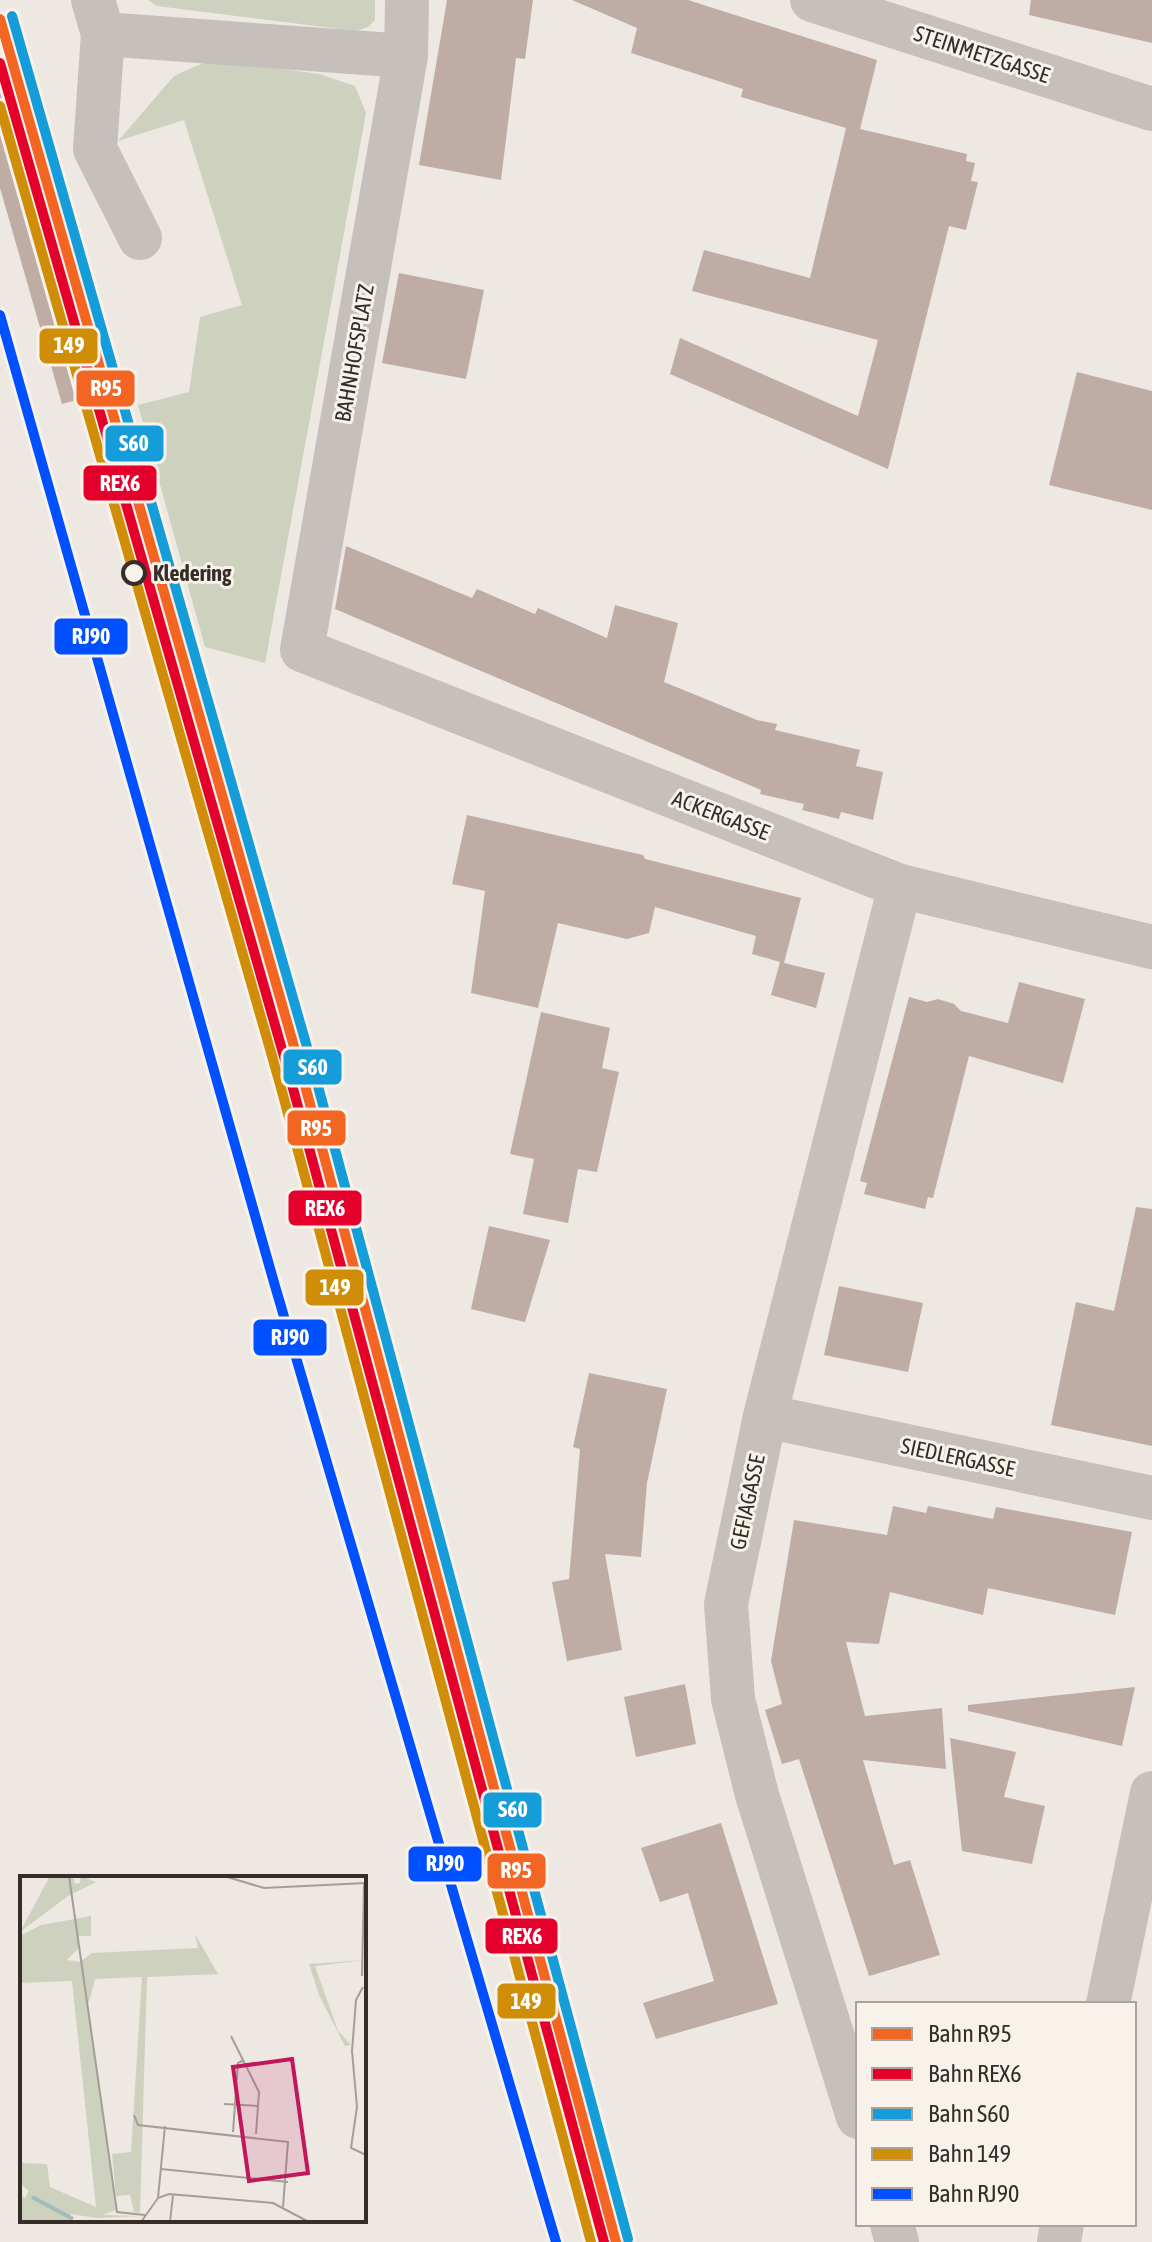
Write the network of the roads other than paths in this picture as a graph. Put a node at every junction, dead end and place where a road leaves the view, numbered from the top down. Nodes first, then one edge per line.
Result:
1 (407, 0) edge
2 (812, 0) edge
3 (98, 17) edge
4 (406, 56) junction
5 (1152, 109) edge
6 (140, 238) dead end
7 (302, 650) joint
8 (900, 886) junction
9 (1152, 947) edge
10 (765, 1416) junction
11 (1152, 1498) edge
12 (1152, 1793) edge
13 (1108, 2002) edge
14 (856, 2111) edge

1 - 4 street, BAHNHOFSPLATZ
2 - 5 street, STEINMETZGASSE
3 - 4 street
3 - 6 street
4 - 7 street, BAHNHOFSPLATZ
7 - 8 street, ACKERGASSE
8 - 9 street, ACKERGASSE
8 - 10 street, GEFIAGASSE
10 - 11 street, SIEDLERGASSE
10 - 14 street, GEFIAGASSE
12 - 13 street

